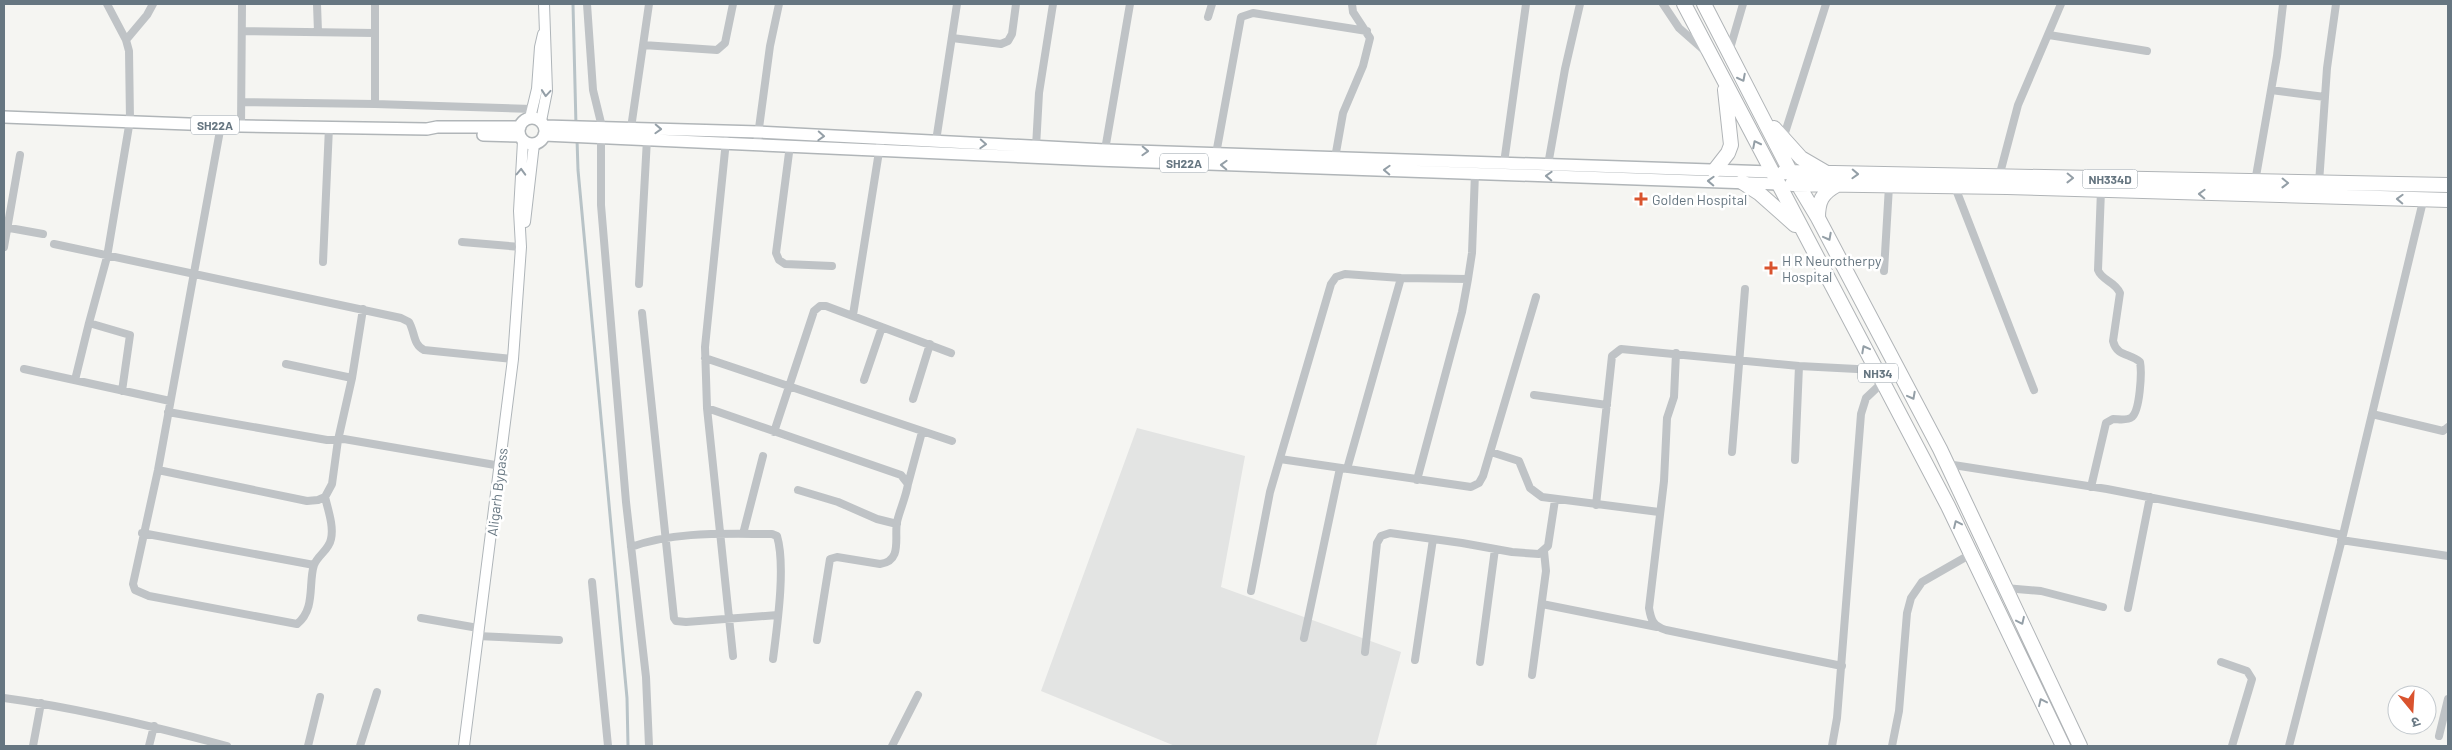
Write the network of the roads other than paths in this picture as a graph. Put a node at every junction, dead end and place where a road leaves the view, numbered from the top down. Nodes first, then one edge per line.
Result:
1 (107, 4) edge
2 (153, 4) edge
3 (242, 4) edge
4 (317, 4) edge
5 (375, 4) edge
6 (544, 4) edge
7 (586, 4) edge
8 (649, 4) edge
9 (733, 4) edge
10 (779, 4) edge
11 (957, 4) edge
12 (1016, 4) edge
13 (1053, 4) edge
14 (1130, 4) edge
15 (1212, 4) edge
16 (1352, 4) edge
17 (1526, 4) edge
18 (1580, 4) edge
19 (1663, 4) edge
20 (1684, 4) edge
21 (1704, 4) edge
22 (1743, 4) edge
23 (1826, 4) edge
24 (2061, 4) edge
25 (2283, 4) edge
26 (2336, 4) edge
27 (1208, 17) dead end
28 (545, 28) junction
29 (242, 31) junction
30 (1367, 31) junction
31 (318, 32) junction
32 (374, 33) junction
33 (2049, 35) junction
34 (952, 38) junction
35 (126, 40) junction
36 (643, 45) junction
37 (2147, 50) dead end
38 (1729, 52) junction
39 (1712, 57) junction
40 (1723, 78) junction
41 (2271, 90) junction
42 (2325, 97) junction
43 (242, 102) junction
44 (375, 104) junction
45 (1760, 112) junction
46 (4, 117) edge
47 (130, 120) junction
48 (543, 124) junction
49 (221, 125) junction
50 (241, 126) junction
51 (329, 127) junction
52 (631, 128) junction
53 (596, 132) junction
54 (524, 137) junction
55 (758, 138) junction
56 (646, 139) junction
57 (1783, 139) junction
58 (936, 141) junction
59 (726, 142) junction
60 (881, 144) junction
61 (790, 145) junction
62 (1036, 147) junction
63 (1105, 150) junction
64 (1216, 154) junction
65 (20, 155) dead end
66 (1335, 158) junction
67 (1504, 164) junction
68 (1548, 165) junction
69 (1714, 171) junction
70 (1475, 173) junction
71 (1827, 173) junction
72 (1999, 177) junction
73 (1774, 178) junction
74 (1794, 178) junction
75 (1742, 182) junction
76 (2255, 182) junction
77 (2320, 183) junction
78 (1837, 185) junction
79 (2427, 185) junction
80 (1889, 186) junction
81 (2448, 186) edge
82 (1955, 187) junction
83 (2223, 188) junction
84 (2100, 190) junction
85 (2423, 200) junction
86 (2448, 200) edge
87 (1818, 218) junction
88 (5, 228) edge
89 (43, 234) dead end
90 (1804, 235) junction
91 (462, 242) dead end
92 (521, 243) junction
93 (54, 244) dead end
94 (4, 247) edge
95 (107, 257) junction
96 (323, 262) dead end
97 (832, 266) dead end
98 (1884, 271) dead end
99 (194, 274) junction
100 (1401, 278) junction
101 (1468, 279) junction
102 (639, 284) dead end
103 (1745, 289) dead end
104 (1536, 296) dead end
105 (363, 308) junction
106 (642, 313) dead end
107 (853, 315) junction
108 (89, 323) junction
109 (882, 326) junction
110 (930, 344) junction
111 (951, 353) dead end
112 (1676, 354) junction
113 (705, 358) junction
114 (513, 359) junction
115 (1740, 360) junction
116 (286, 364) dead end
117 (1798, 366) junction
118 (24, 369) dead end
119 (1880, 376) junction
120 (352, 378) junction
121 (76, 380) junction
122 (864, 380) dead end
123 (791, 387) junction
124 (2034, 390) dead end
125 (122, 391) junction
126 (1534, 395) dead end
127 (914, 400) dead end
128 (170, 401) junction
129 (1607, 405) junction
130 (708, 408) junction
131 (168, 412) junction
132 (2372, 414) junction
133 (2448, 427) edge
134 (774, 432) junction
135 (922, 432) junction
136 (338, 440) junction
137 (952, 441) dead end
138 (1490, 452) junction
139 (1732, 452) dead end
140 (763, 456) dead end
141 (1280, 459) junction
142 (1795, 460) dead end
143 (1947, 464) junction
144 (501, 466) junction
145 (1343, 468) junction
146 (158, 470) junction
147 (1417, 480) junction
148 (908, 484) junction
149 (2092, 486) junction
150 (798, 490) dead end
151 (325, 497) junction
152 (2150, 497) junction
153 (1555, 500) junction
154 (1596, 505) junction
155 (1659, 512) junction
156 (897, 524) junction
157 (142, 533) junction
158 (721, 534) junction
159 (743, 534) junction
160 (666, 538) junction
161 (2342, 538) junction
162 (1433, 539) junction
163 (631, 547) junction
164 (1495, 549) junction
165 (1544, 551) junction
166 (1971, 554) junction
167 (2448, 556) edge
168 (314, 565) junction
169 (592, 582) dead end
170 (2006, 588) junction
171 (1251, 590) dead end
172 (1542, 604) junction
173 (2103, 607) dead end
174 (2128, 608) dead end
175 (778, 615) junction
176 (421, 618) dead end
177 (729, 618) junction
178 (1657, 627) junction
179 (478, 632) junction
180 (1304, 638) dead end
181 (559, 640) dead end
182 (817, 640) dead end
183 (1365, 652) dead end
184 (734, 656) dead end
185 (773, 659) dead end
186 (1415, 660) dead end
187 (1480, 662) dead end
188 (2221, 662) dead end
189 (1842, 666) junction
190 (1532, 675) dead end
191 (377, 692) dead end
192 (918, 695) dead end
193 (320, 697) dead end
194 (4, 698) edge
195 (2448, 699) edge
196 (42, 703) junction
197 (154, 726) junction
198 (2439, 736) dead end
199 (33, 746) edge
200 (149, 746) edge
201 (227, 746) edge
202 (308, 746) edge
203 (360, 746) edge
204 (464, 746) edge
205 (608, 746) edge
206 (649, 746) edge
207 (892, 746) edge
208 (1832, 746) edge
209 (1892, 746) edge
210 (2063, 746) edge
211 (2080, 746) edge
212 (2232, 746) edge
213 (2289, 746) edge

1 - 35 street
2 - 35 street
3 - 29 street
4 - 31 street
5 - 32 street
6 - 28 main road
7 - 53 street
8 - 36 street
9 - 36 street
10 - 55 street
11 - 34 street
12 - 34 street
13 - 62 street
14 - 63 street
15 - 27 street
16 - 30 street
17 - 67 street
18 - 68 street
19 - 39 street
20 - 39 highway, NH34
21 - 38 highway, NH34
22 - 38 street
23 - 57 street
24 - 33 street
25 - 41 street
26 - 42 street
28 -> 48 main road
28 - 48 main road
29 - 31 street
29 - 43 street
30 - 64 street
30 - 66 street
31 - 32 street
32 - 44 street
33 - 37 street
33 - 72 street
34 - 58 street
35 - 47 street
36 - 52 street
38 -> 45 highway, NH34
39 - 40 highway, NH34
40 - 69 highway
73 -> 40 highway, NH34
41 - 42 street
41 - 76 street
42 - 77 street
43 - 44 street
43 - 50 street
44 - 48 street
45 - 57 highway
45 - 74 highway, NH34
46 - 47 main road, SH22A
47 - 49 main road, SH22A
47 - 95 street
48 - 53 main road, SH22A
48 - 54 main road
48 - 54 main road
49 - 50 main road, SH22A
49 - 99 street
50 - 51 main road, SH22A
51 - 54 main road, SH22A
51 - 96 street
52 - 53 main road, SH22A
52 -> 55 main road, SH22A
53 - 56 main road, SH22A
53 - 163 street
54 - 92 main road, Aligarh Bypass
55 - 59 main road, SH22A
55 -> 60 main road, SH22A
55 - 61 main road, SH22A
56 - 59 main road, SH22A
56 - 102 street
57 - 71 highway
58 - 60 main road, SH22A
58 -> 62 main road, SH22A
59 - 113 street
60 - 61 main road, SH22A
70 -> 60 main road, SH22A
60 - 107 street
61 - 97 street
62 - 63 main road, SH22A
63 -> 64 main road, SH22A
64 - 66 main road, SH22A
65 - 88 street
66 - 67 main road, SH22A
67 - 68 main road, SH22A
68 - 69 main road, SH22A
69 - 73 main road, SH22A
75 -> 70 main road, SH22A
70 - 101 street
71 -> 72 highway, NH334D
71 - 74 highway, NH334D
72 -> 83 highway, NH334D
73 - 74 highway, NH334D
73 - 75 main road, SH22A
73 - 90 highway, NH34
74 - 78 highway, NH334D
74 - 87 highway, NH34
75 - 90 highway
76 -> 77 highway, NH334D
76 - 83 highway, NH334D
77 - 79 highway, NH334D
78 - 80 highway, NH334D
78 - 87 highway
79 - 81 highway, NH334D
79 - 85 street
80 - 82 highway, NH334D
80 - 98 street
82 - 84 highway, NH334D
82 - 124 street
83 -> 84 highway, NH334D
85 -> 83 highway, NH334D
84 - 149 street
85 - 86 highway, NH334D
85 - 132 street
87 -> 143 highway, NH34
88 - 89 street
88 - 94 street
119 -> 90 highway, NH34
91 - 92 street
92 - 114 main road, Aligarh Bypass
93 - 95 street
95 - 99 street
95 - 108 street
99 - 105 street
99 - 128 street
100 - 101 street
100 - 141 street
100 - 145 street
101 - 147 street
103 - 115 street
104 - 138 street
105 - 114 street
105 - 120 street
106 - 160 street
107 - 109 street
107 - 123 street
108 - 121 street
108 - 125 street
109 - 110 street
109 - 122 street
110 - 111 street
110 - 127 street
112 - 115 street
112 - 129 street
112 - 155 street
113 - 123 street
113 - 130 street
114 - 144 main road, Aligarh Bypass
115 - 117 street
115 - 139 street
116 - 120 street
117 - 119 street
117 - 142 street
118 - 121 street
166 -> 119 highway, NH34
119 - 189 street
120 - 136 street
121 - 125 street
123 - 134 street
123 - 135 street
125 - 128 street
126 - 129 street
128 - 131 street
129 - 154 street
130 - 134 street
130 - 158 street
131 - 136 street
131 - 146 street
132 - 133 street
132 - 161 street
134 - 148 street
135 - 137 street
135 - 148 street
136 - 144 street
136 - 151 street
138 - 147 street
138 - 153 street
140 - 159 street
141 - 145 street
141 - 171 street
143 - 149 street
143 - 170 highway, NH34
144 - 179 main road, Aligarh Bypass
145 - 147 street
145 - 180 street
146 - 151 street
146 - 157 street
148 - 156 street
149 - 152 street
150 - 156 street
151 - 168 street
152 - 161 street
152 - 174 street
153 - 154 street
153 - 165 street
154 - 155 street
155 - 178 street
156 - 182 street
157 - 168 street
157 - 168 street
158 - 159 street
158 - 160 street
158 - 177 street
159 - 175 street
160 - 163 street
160 - 177 street
161 - 167 street
161 - 213 street
162 - 164 street
162 - 183 street
162 - 186 street
163 - 206 street
164 - 165 street
164 - 187 street
165 - 172 street
166 - 209 street
210 -> 166 highway, NH34
169 - 205 street
170 - 173 street
170 -> 211 highway, NH34
172 - 178 street
172 - 190 street
175 - 177 street
175 - 185 street
176 - 179 street
177 - 184 street
178 - 189 street
179 - 181 street
179 - 204 main road, Aligarh Bypass
188 - 212 street
189 - 208 street
191 - 203 street
192 - 207 street
193 - 202 street
194 - 196 street
195 - 198 street
196 - 197 street
196 - 199 street
197 - 200 street
197 - 201 street

